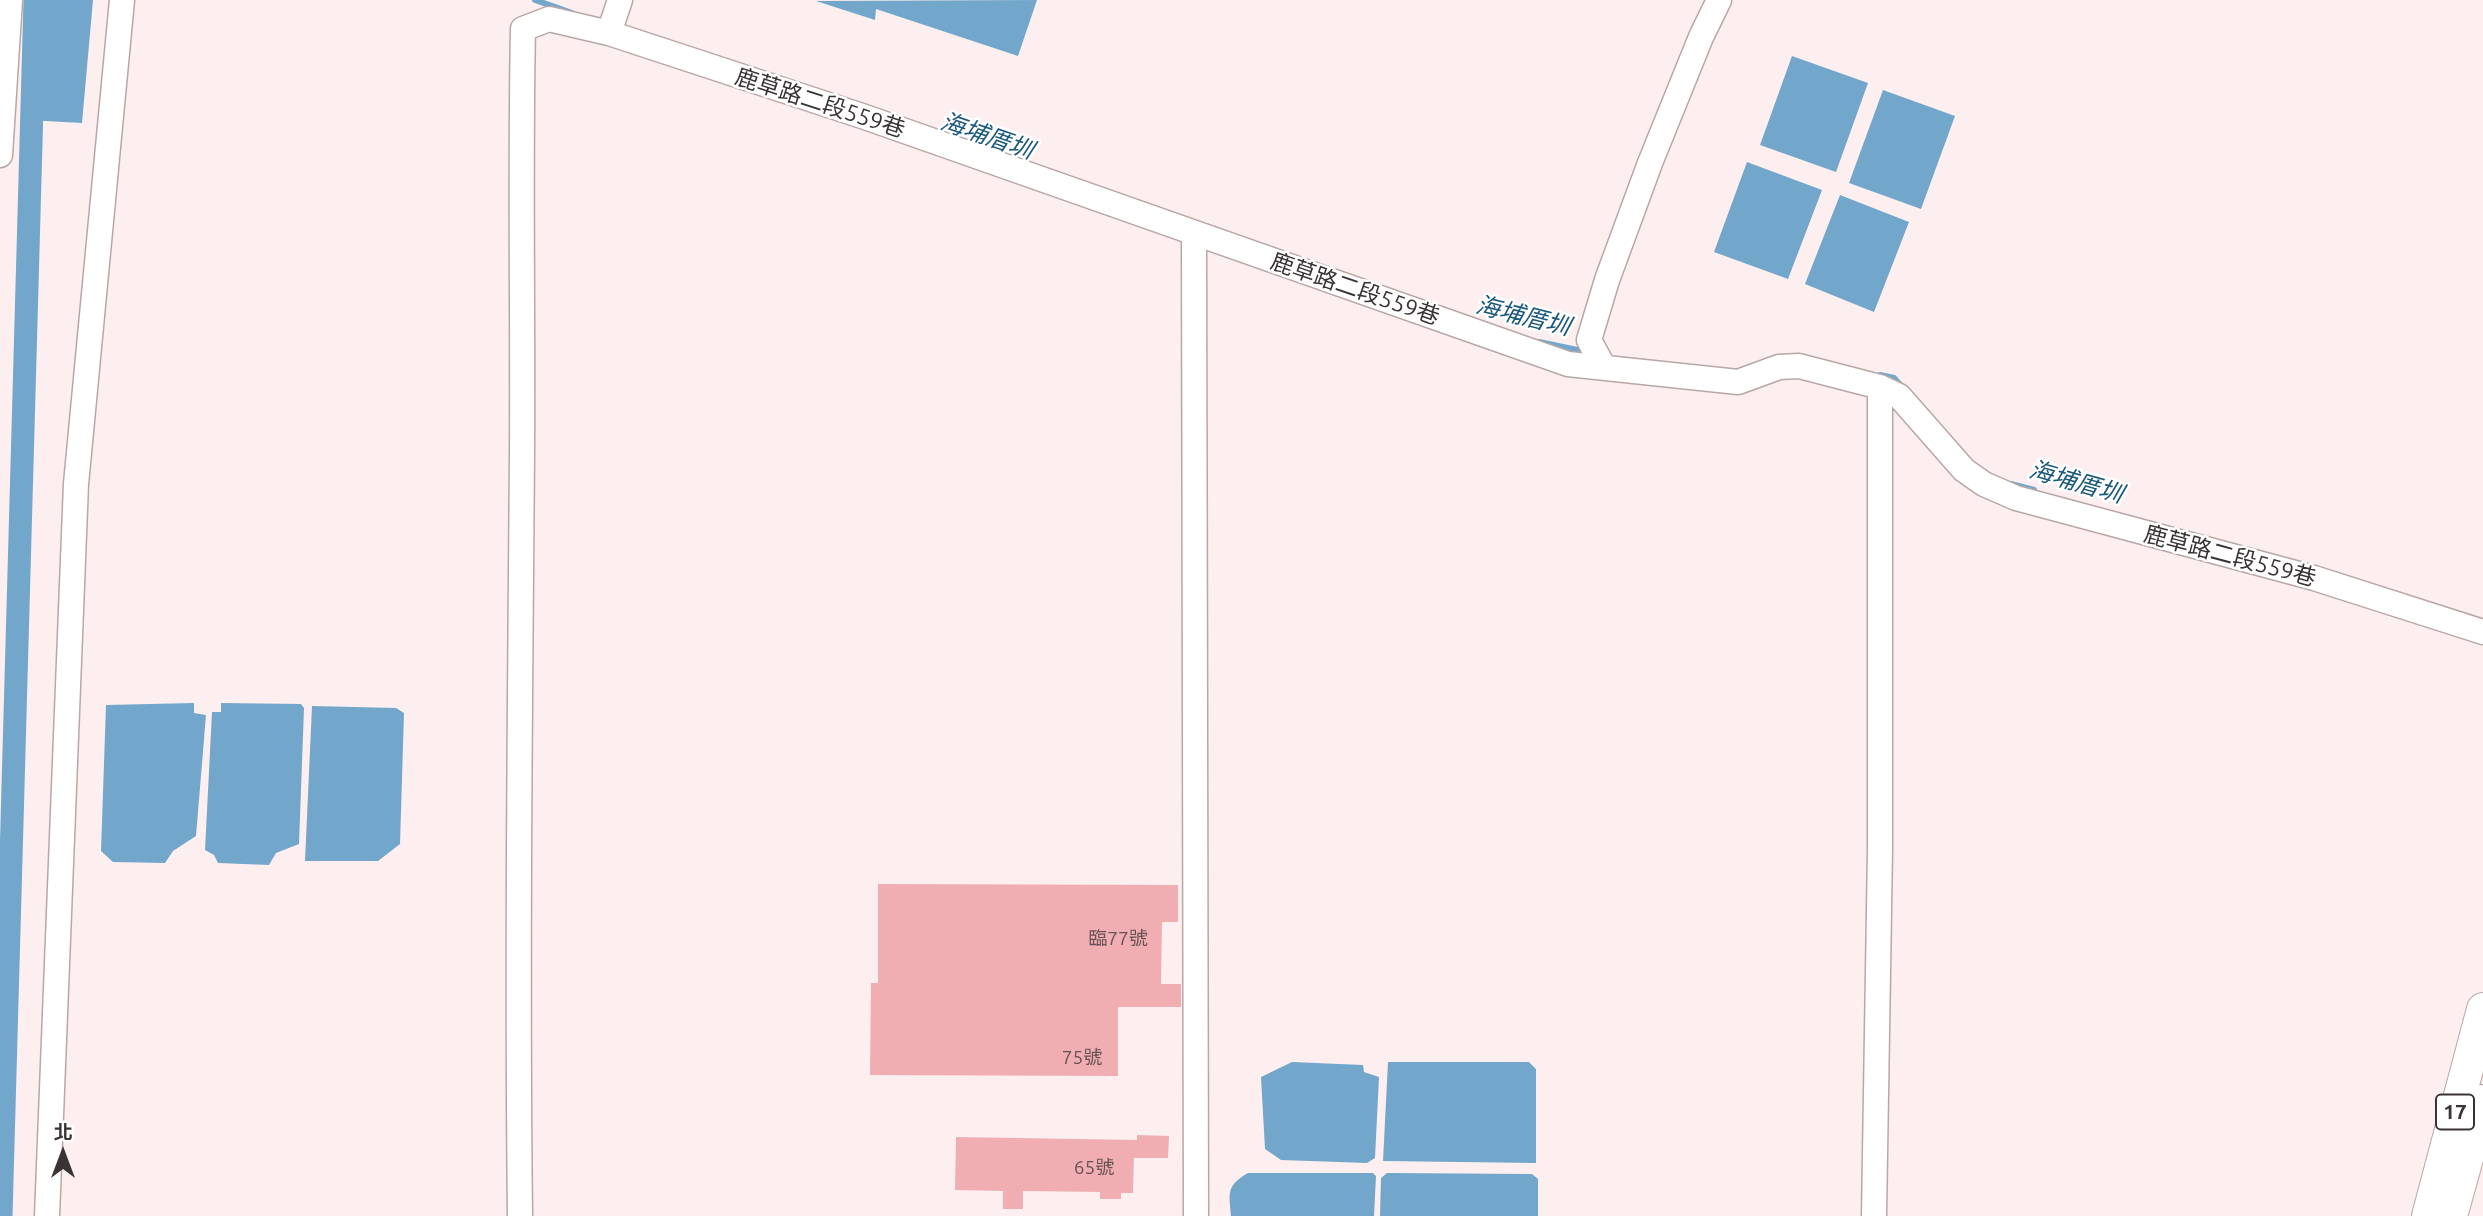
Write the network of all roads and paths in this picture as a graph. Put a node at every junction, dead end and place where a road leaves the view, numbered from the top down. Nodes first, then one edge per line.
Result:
1 (10, 0) edge
2 (122, 0) edge
3 (620, 0) edge
4 (1719, 0) edge
5 (609, 33) junction
6 (0, 155) edge
7 (1194, 233) junction
8 (1603, 366) junction
9 (1880, 387) junction
10 (2483, 632) edge
11 (2483, 1009) edge
12 (2483, 1101) edge
13 (47, 1216) edge
14 (520, 1216) edge
15 (1196, 1216) edge
16 (1874, 1216) edge
17 (2428, 1216) edge
18 (2451, 1216) edge

1 - 6 street
2 - 13 street
3 - 5 street
4 - 8 street
5 - 7 street, 鹿草路二段559巷
5 - 14 street, 鹿草路二段559巷
7 - 8 street, 鹿草路二段559巷
7 - 15 street
8 - 9 street, 鹿草路二段559巷
9 - 10 street, 鹿草路二段559巷
9 - 16 street
11 - 17 main road, 17
12 - 18 main road, 17

